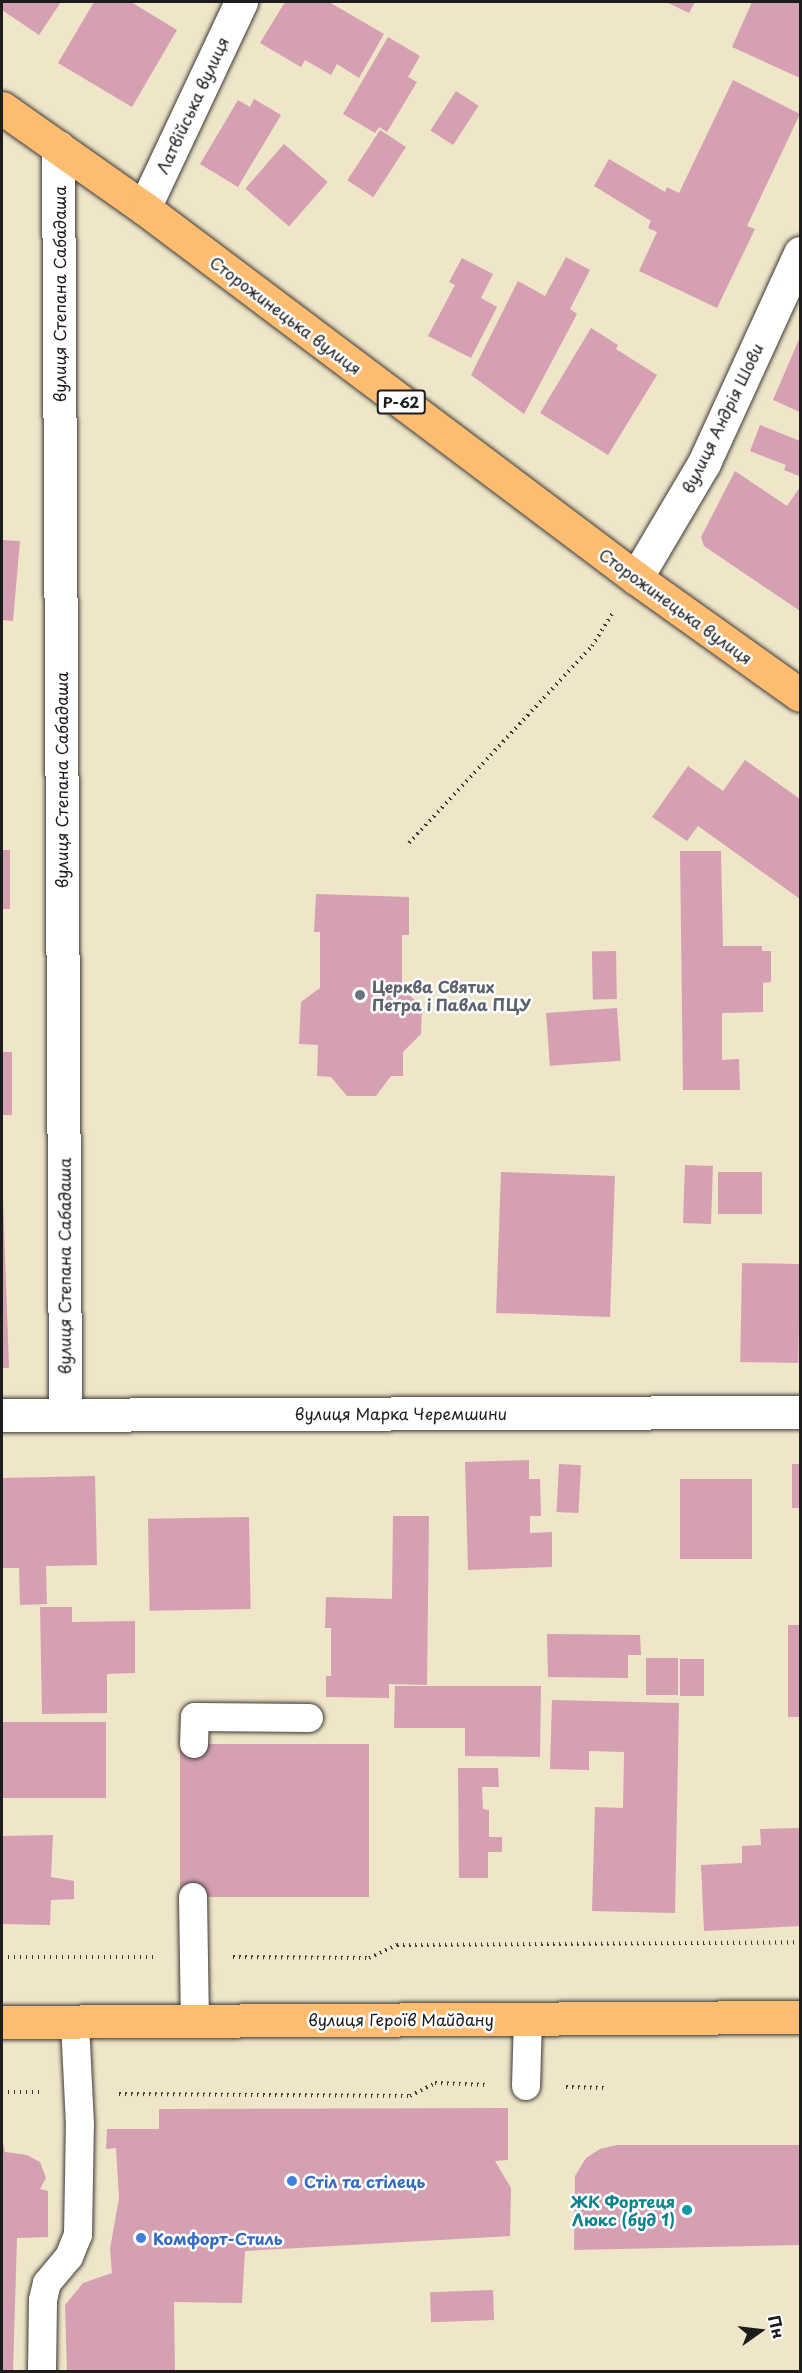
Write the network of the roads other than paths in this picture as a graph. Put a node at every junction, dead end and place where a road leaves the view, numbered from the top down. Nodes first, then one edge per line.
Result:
1 (241, 2) edge
2 (2, 108) edge
3 (58, 147) junction
4 (144, 208) junction
5 (801, 253) edge
6 (636, 578) junction
7 (801, 695) edge
8 (801, 1412) edge
9 (65, 1414) junction
10 (2, 1415) edge
11 (309, 1718) dead end
12 (194, 1744) dead end
13 (193, 1897) dead end
14 (801, 2017) edge
15 (528, 2019) junction
16 (195, 2020) junction
17 (75, 2021) junction
18 (2, 2022) edge
19 (526, 2086) road end
20 (42, 2372) edge

1 - 4 street, Латвійська вулиця
2 - 3 main road, Сторожинецька вулиця / Р-62
3 - 4 main road, Сторожинецька вулиця / Р-62
3 - 9 street, вулиця Степана Сабадаша
4 - 6 main road, Сторожинецька вулиця / Р-62
5 - 6 street, вулиця Андрія Шови
6 - 7 main road, Сторожинецька вулиця / Р-62
8 - 9 street, вулиця Марка Черемшини
9 - 10 street, вулиця Марка Черемшини
11 - 12 lane
13 - 16 lane
14 - 15 main road, вулиця Героїв Майдану
15 - 16 main road, вулиця Героїв Майдану
15 - 19 lane
16 - 17 main road, вулиця Героїв Майдану
17 - 18 main road, вулиця Героїв Майдану
17 - 20 lane

